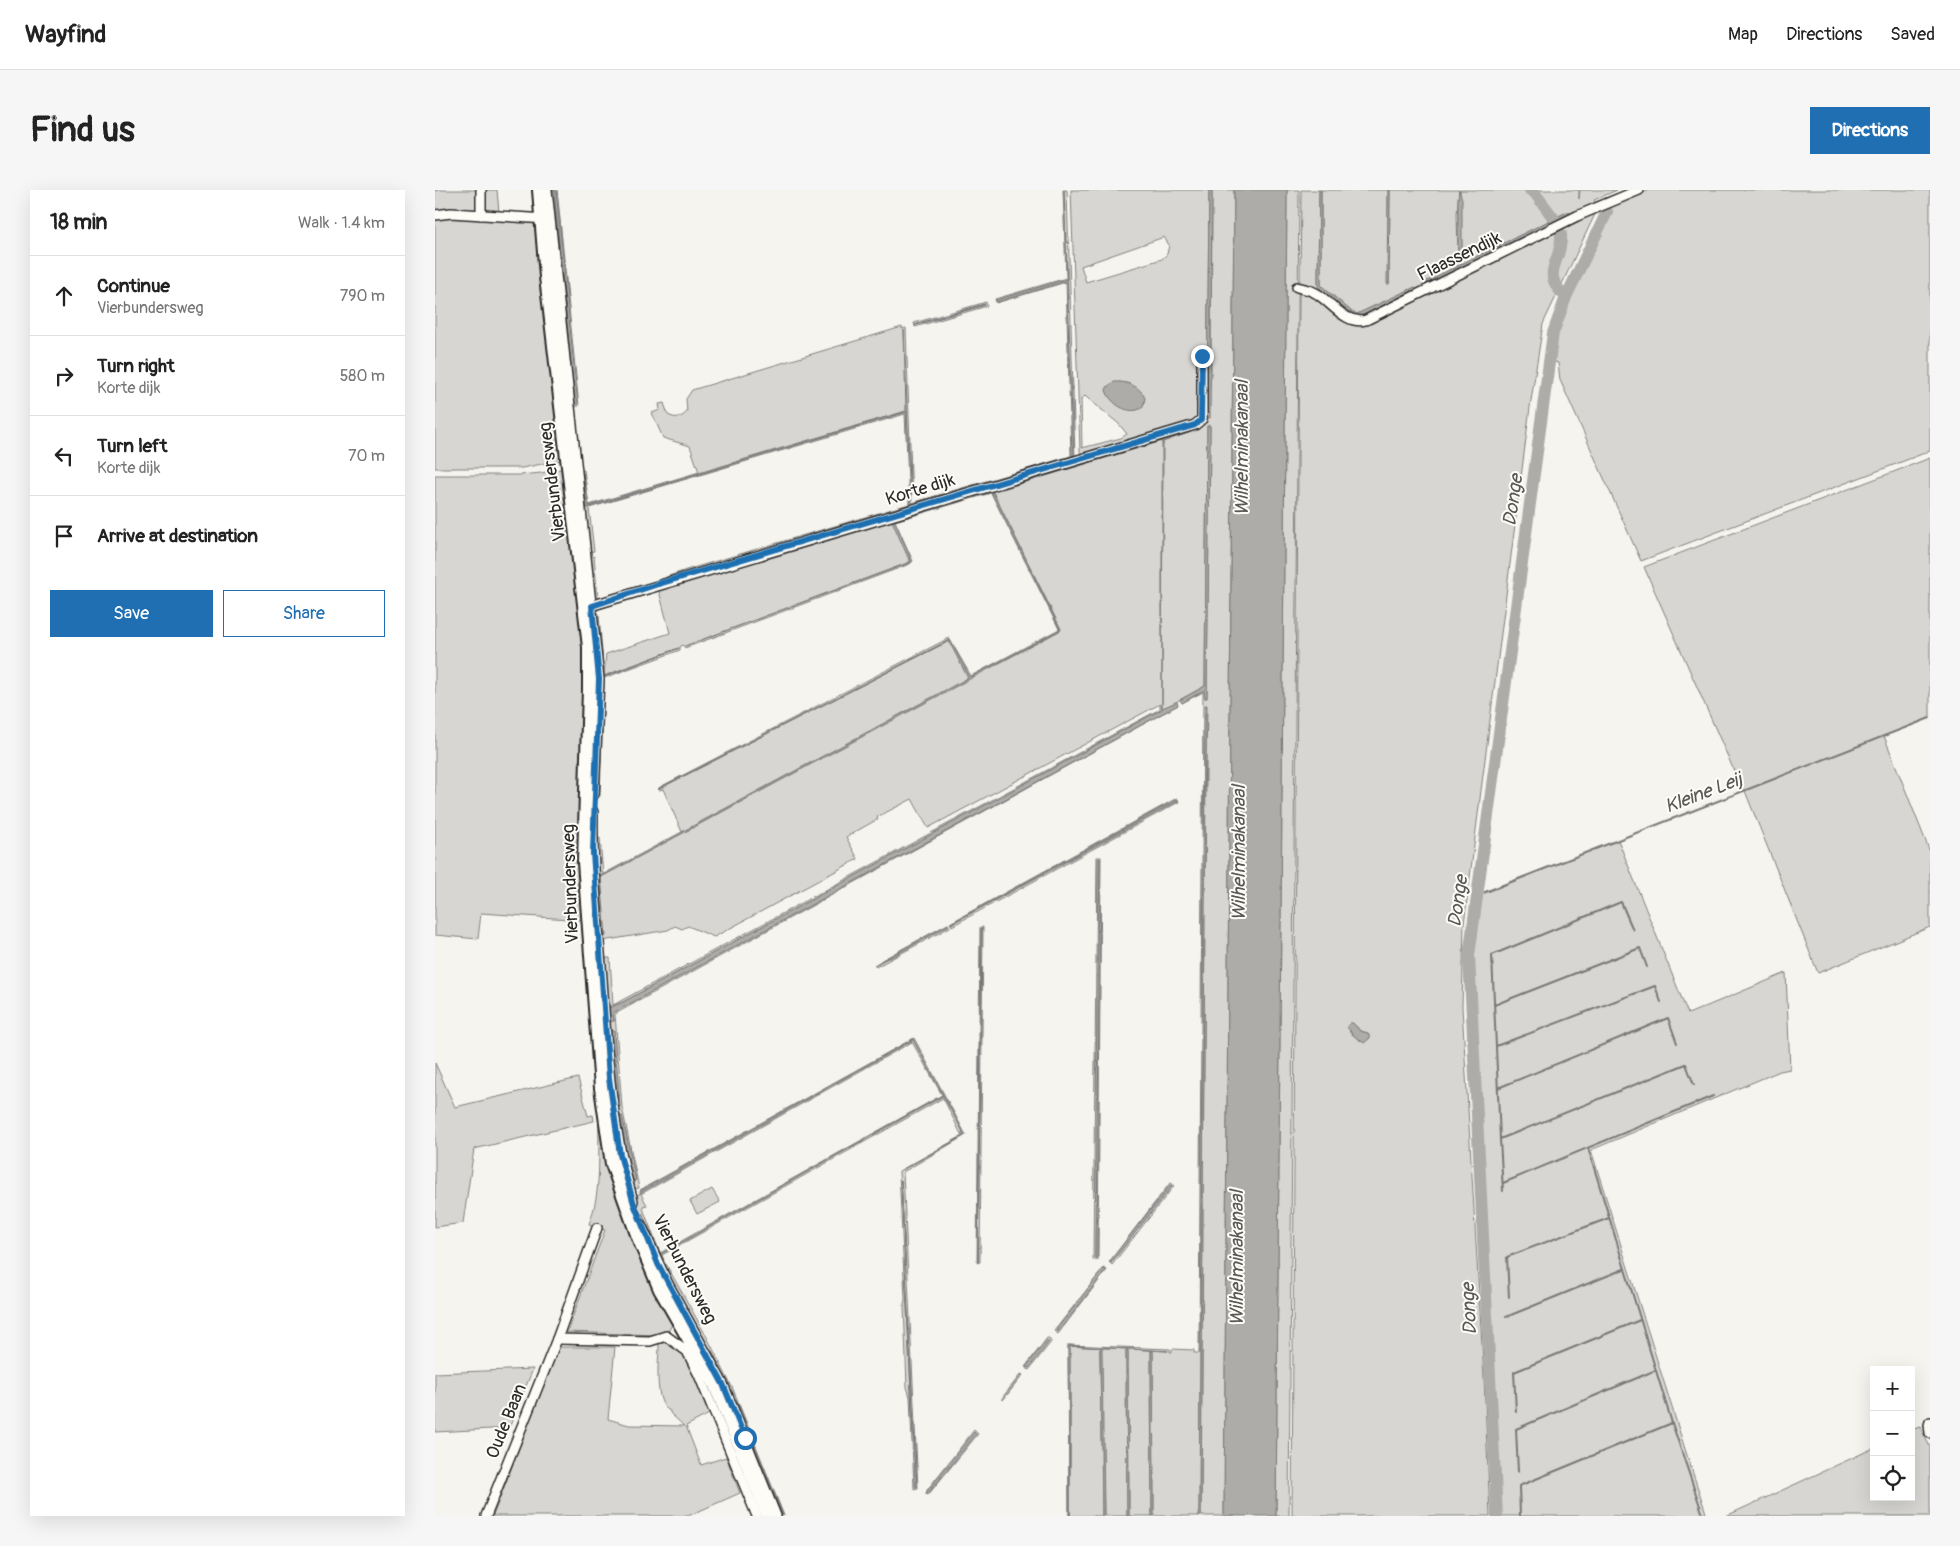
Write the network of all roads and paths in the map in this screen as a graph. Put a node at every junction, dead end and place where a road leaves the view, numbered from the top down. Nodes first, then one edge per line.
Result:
1 (481, 190) edge
2 (539, 190) edge
3 (547, 190) edge
4 (1639, 190) edge
5 (435, 215) edge
6 (481, 215) junction
7 (546, 219) junction
8 (1297, 287) dead end
9 (1202, 356) dead end
10 (589, 606) junction
11 (597, 1228) dead end
12 (557, 1339) junction
13 (1930, 1422) edge
14 (1930, 1433) edge
15 (486, 1516) edge
16 (757, 1516) edge
17 (769, 1516) edge
18 (777, 1516) edge

1 - 6 street
2 - 7 main road, Vierbundersweg
3 - 7 street, Vierbundersweg
4 - 8 street, Flaassendijk
5 - 6 street
6 - 7 street
7 - 10 main road, Vierbundersweg
9 - 10 street, Korte dijk
10 - 17 main road, Vierbundersweg
10 - 18 street, Vierbundersweg
11 - 12 street, Oude Baan
12 - 15 street, Oude Baan
12 - 16 street
13 - 14 street

